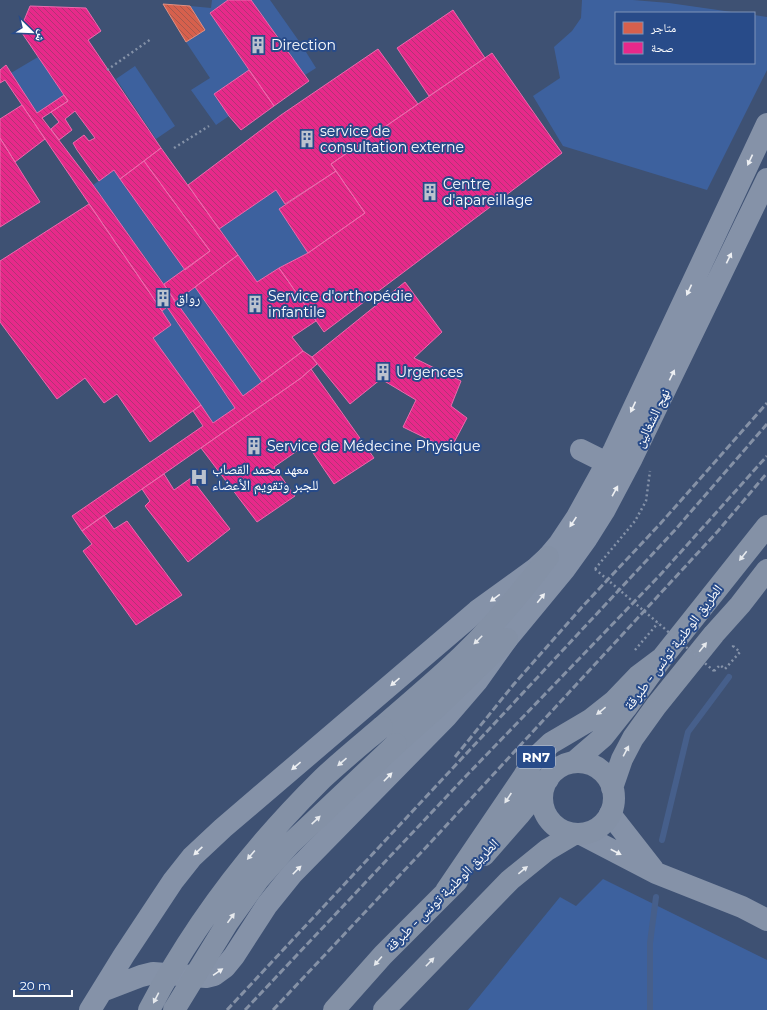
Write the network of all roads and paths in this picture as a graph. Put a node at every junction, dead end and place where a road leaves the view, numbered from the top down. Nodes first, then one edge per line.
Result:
1 (151, 39) dead end
2 (107, 70) dead end
3 (767, 124) edge
4 (209, 126) dead end
5 (174, 148) dead end
6 (767, 179) edge
7 (581, 450) dead end
8 (606, 463) junction
9 (635, 521) dead end
10 (767, 526) edge
11 (548, 557) junction
12 (767, 570) edge
13 (760, 588) edge
14 (658, 623) junction
15 (507, 639) junction
16 (737, 641) dead end
17 (633, 652) dead end
18 (662, 658) junction
19 (574, 762) junction
20 (548, 779) junction
21 (612, 788) junction
22 (610, 814) junction
23 (578, 834) junction
24 (656, 873) junction
25 (446, 891) junction
26 (767, 920) edge
27 (135, 938) junction
28 (153, 973) junction
29 (102, 992) junction
30 (386, 1008) edge
31 (90, 1010) edge
32 (149, 1010) edge
33 (174, 1010) edge
34 (334, 1010) edge

1 - 2 path
3 -> 8 street
4 - 5 path
15 -> 6 street, نهج الشغالين
7 - 8 street
8 -> 11 street
9 - 14 path, bridge
10 -> 18 main road, الطريق الوطنية تونس - طبرقة / RN7
11 -> 27 street
11 -> 32 main road, bridge
12 - 13 main road, الطريق الوطنية تونس - طبرقة
21 -> 13 main road, الطريق الوطنية تونس - طبرقة
14 - 16 path, bridge
14 - 17 path
28 -> 15 street, نهج الشغالين
33 -> 15 main road, bridge
18 - 19 main road, الطريق الوطنية تونس - طبرقة / RN7
18 -> 25 main road, RN7
19 - 20 main road, RN7
19 - 21 main road, RN7
20 - 23 main road, RN7
20 - 25 main road, الطريق الوطنية تونس - طبرقة / RN7
21 - 22 main road
22 - 23 main road
22 - 24 street
23 -> 24 street
30 -> 23 main road
24 - 26 street
25 -> 34 main road, الطريق الوطنية تونس - طبرقة / RN7
27 - 28 street
27 - 29 street
28 - 29 street
29 - 31 street

